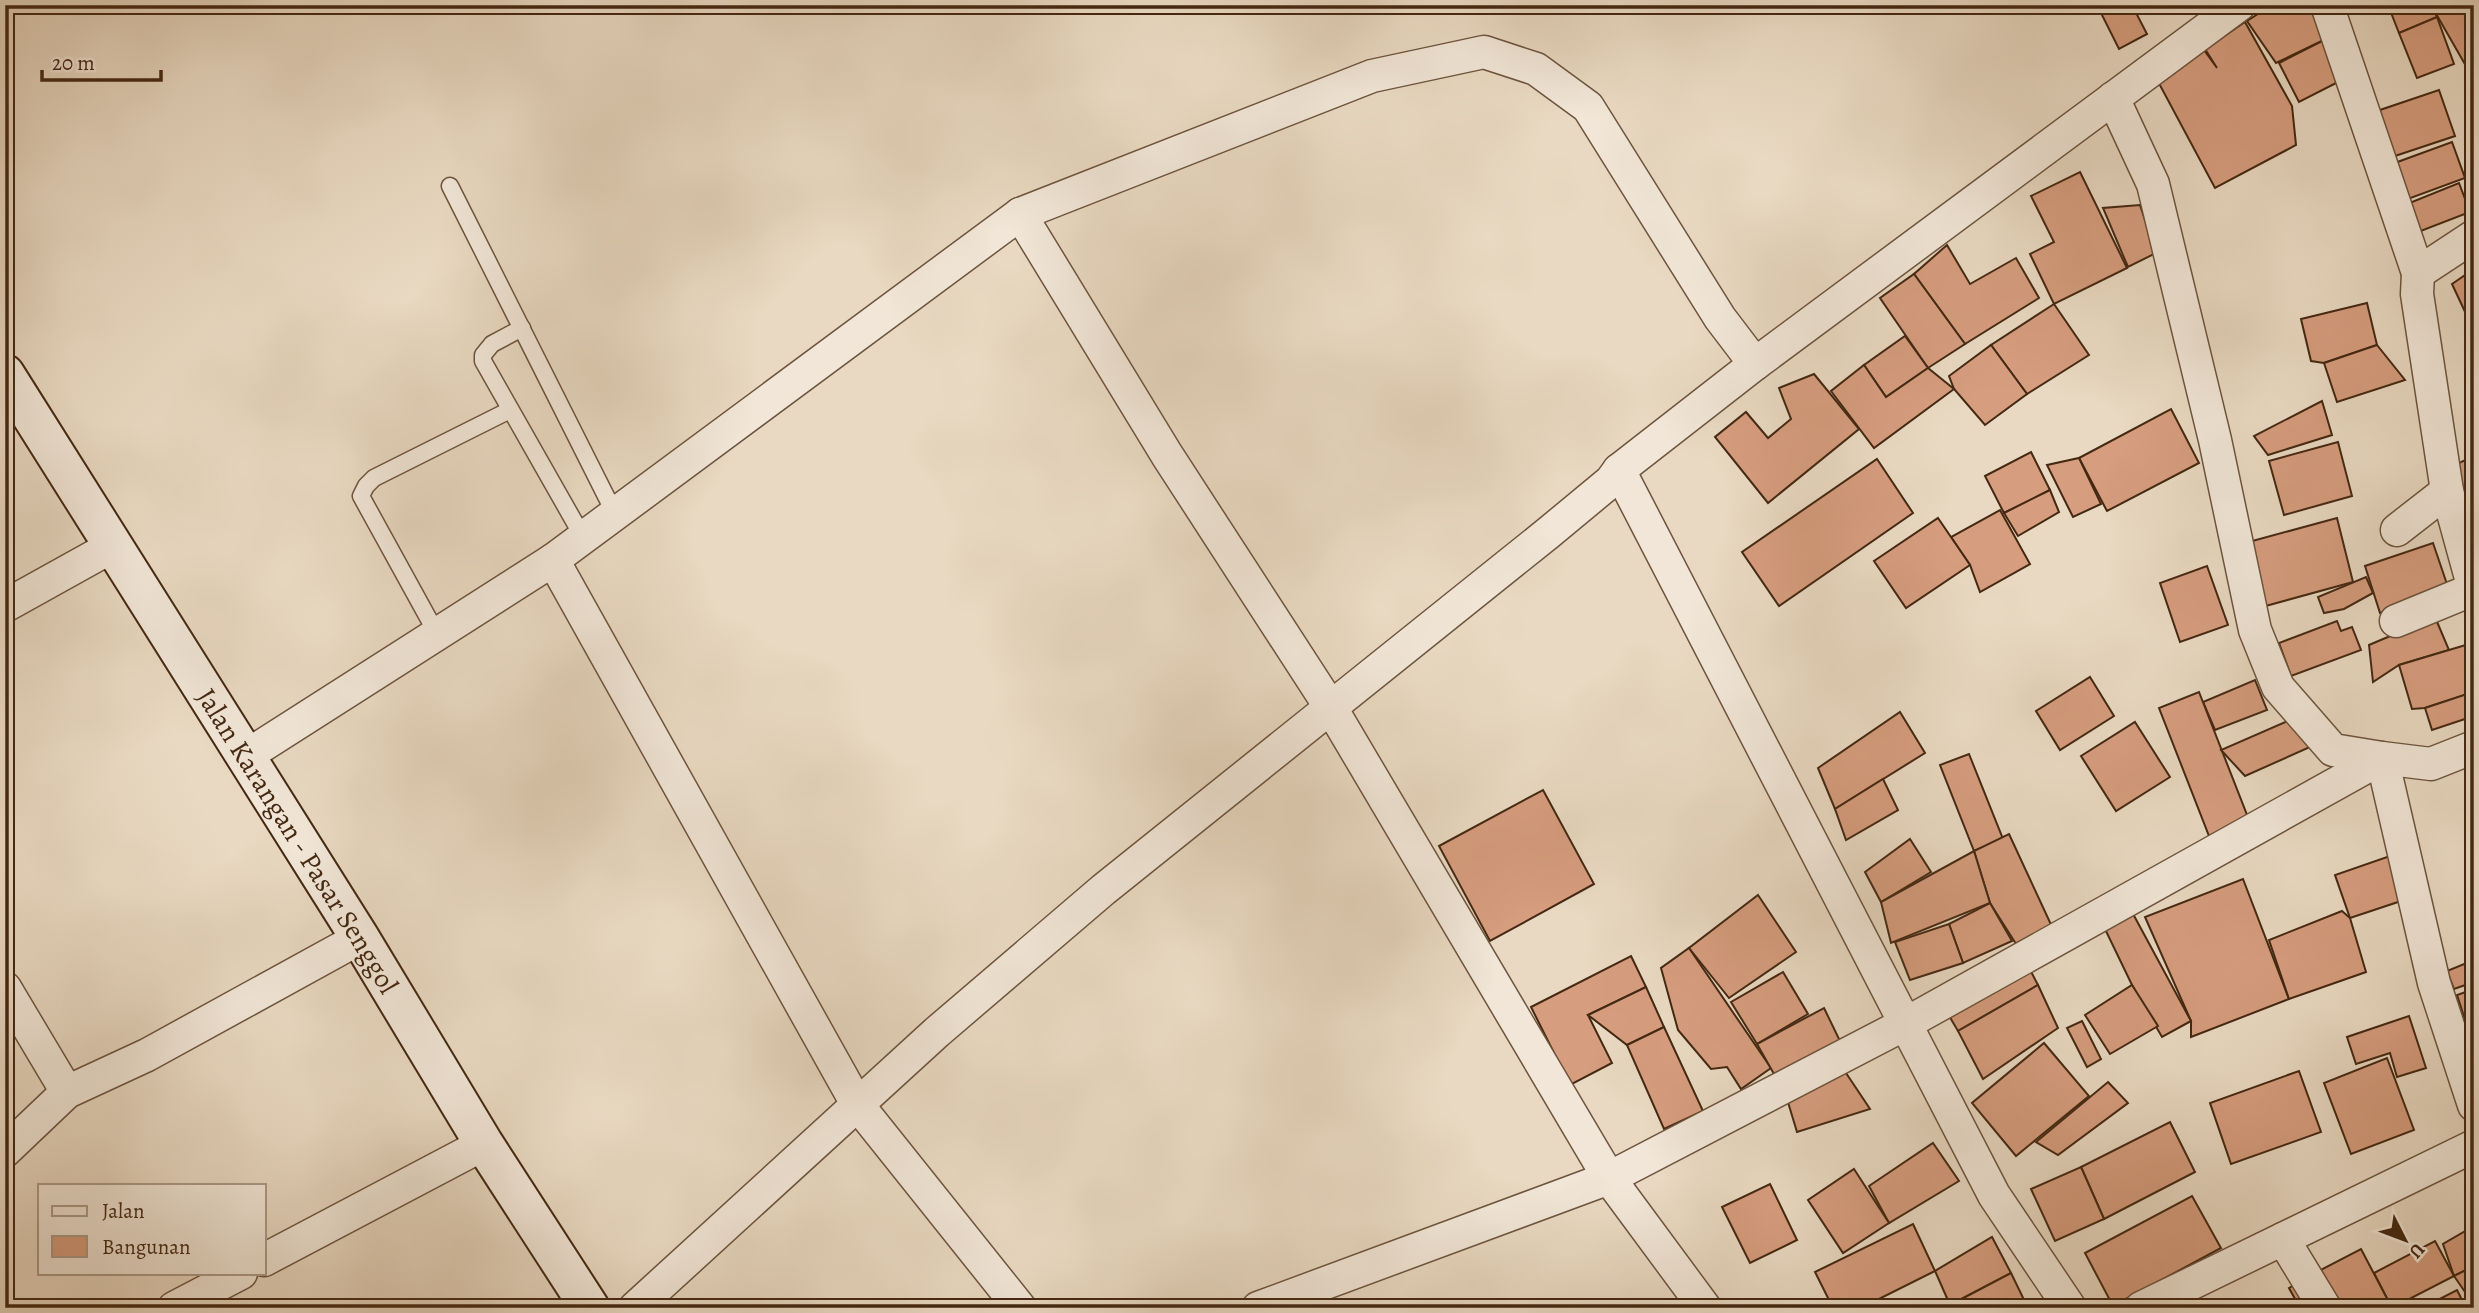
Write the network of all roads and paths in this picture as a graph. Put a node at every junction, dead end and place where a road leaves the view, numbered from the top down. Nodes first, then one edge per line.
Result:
1 (2239, 5) edge
2 (2328, 5) edge
3 (2113, 98) junction
4 (450, 186) dead end
5 (1020, 214) junction
6 (2474, 236) edge
7 (2417, 273) junction
8 (522, 328) junction
9 (1755, 364) junction
10 (5, 374) edge
11 (510, 410) junction
12 (1619, 470) junction
13 (2447, 491) junction
14 (615, 513) junction
15 (2397, 530) dead end
16 (583, 537) junction
17 (113, 546) junction
18 (553, 560) junction
19 (2474, 589) edge
20 (5, 606) edge
21 (2396, 621) dead end
22 (438, 634) junction
23 (1331, 708) junction
24 (2474, 747) edge
25 (246, 756) junction
26 (2382, 758) junction
27 (360, 938) junction
28 (5, 988) edge
29 (1905, 1024) junction
30 (68, 1092) junction
31 (857, 1104) junction
32 (2474, 1105) edge
33 (484, 1144) junction
34 (2474, 1146) edge
35 (5, 1151) edge
36 (1609, 1178) junction
37 (2283, 1238) junction
38 (266, 1259) edge
39 (239, 1274) edge
40 (174, 1308) edge
41 (590, 1308) edge
42 (635, 1308) edge
43 (1020, 1308) edge
44 (1258, 1308) edge
45 (1705, 1308) edge
46 (2070, 1308) edge
47 (2141, 1308) edge
48 (2325, 1308) edge

1 - 3 street
2 - 7 street
3 - 9 street
3 - 26 street
4 - 8 lane
5 - 9 street
5 - 14 street
5 - 23 street
6 - 7 street
7 - 13 street
8 - 11 lane
8 - 14 lane
9 - 12 street
10 - 17 main road, Jalan Karangan - Pasar Senggol
11 - 16 lane
11 - 22 lane
12 - 23 street
12 - 29 street
13 - 15 street
13 - 19 street
14 - 16 street
16 - 18 street
17 - 20 street
17 - 25 main road, Jalan Karangan - Pasar Senggol
18 - 22 street
18 - 31 street
19 - 21 street
22 - 25 street
23 - 31 street
23 - 36 street
24 - 26 street
25 - 27 main road, Jalan Karangan - Pasar Senggol
26 - 29 street
26 - 32 street
27 - 30 street
27 - 33 main road, Jalan Karangan - Pasar Senggol
28 - 30 street
29 - 36 street
29 - 46 street
30 - 35 street
31 - 42 street
31 - 43 street
33 - 38 street
33 - 41 main road, Jalan Karangan - Pasar Senggol
34 - 37 street
36 - 44 street
36 - 45 street
37 - 47 street
37 - 48 street
39 - 40 street

